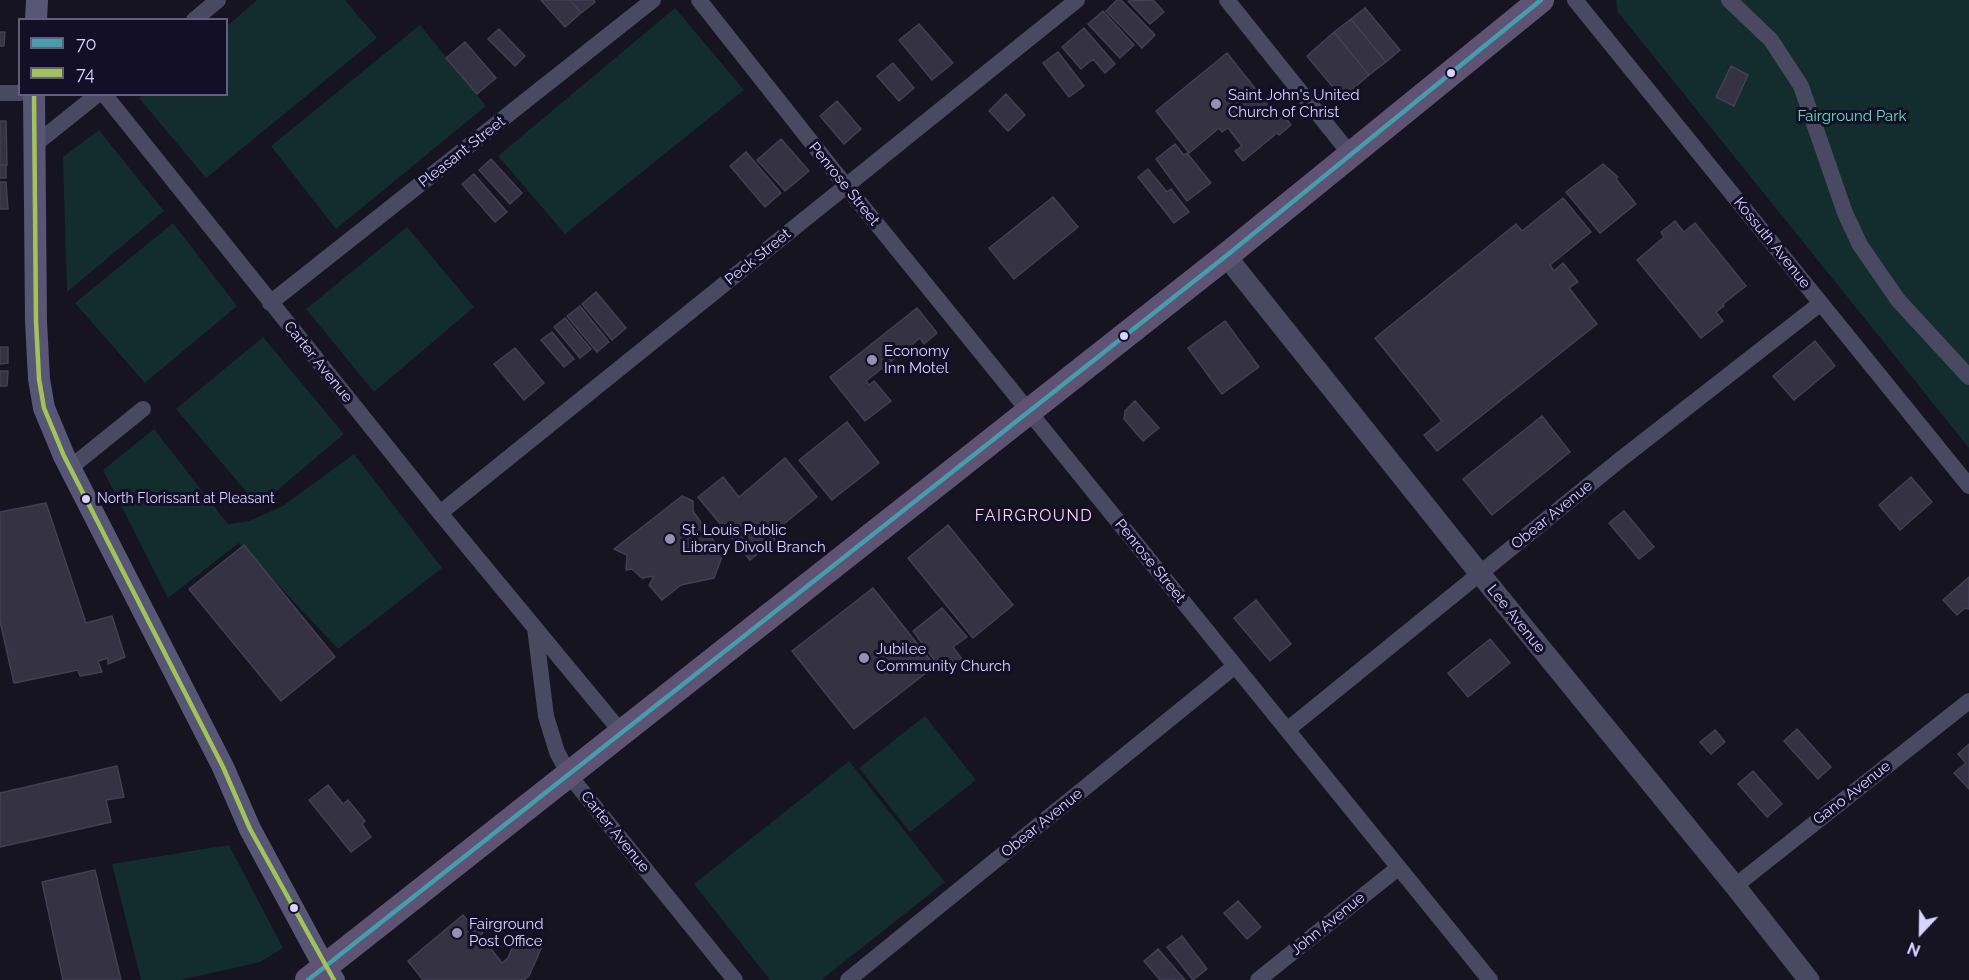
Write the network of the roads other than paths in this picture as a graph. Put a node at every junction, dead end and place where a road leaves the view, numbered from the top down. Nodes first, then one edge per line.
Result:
1 (218, 0) edge
2 (653, 0) edge
3 (699, 0) edge
4 (1077, 0) edge
5 (1227, 0) edge
6 (1541, 0) edge
7 (1575, 0) edge
8 (1729, 0) edge
9 (196, 18) edge
10 (0, 93) edge
11 (18, 93) edge
12 (34, 96) edge
13 (96, 96) edge
14 (106, 96) edge
15 (33, 146) junction
16 (1351, 155) junction
17 (846, 186) junction
18 (1226, 256) junction
19 (270, 303) junction
20 (1821, 303) junction
21 (1969, 377) edge
22 (143, 409) dead end
23 (1028, 412) junction
24 (71, 467) junction
25 (1969, 486) edge
26 (440, 513) junction
27 (1479, 573) junction
28 (535, 628) junction
29 (1235, 666) junction
30 (1969, 701) edge
31 (1287, 730) junction
32 (622, 733) junction
33 (569, 775) junction
34 (1398, 868) junction
35 (1735, 886) junction
36 (322, 976) edge
37 (735, 980) edge
38 (848, 980) edge
39 (1258, 980) edge
40 (1490, 980) edge
41 (1809, 980) edge

1 - 9 street
2 - 19 street, Pleasant Street
3 - 17 street, Penrose Street
4 - 17 street, Peck Street
5 - 16 street
6 - 16 main road
7 - 20 street, Kossuth Avenue
8 - 21 street
10 - 11 street
12 - 15 main road
13 - 15 street
14 - 19 street, Carter Avenue
15 - 24 main road
16 - 18 main road
17 - 23 street, Penrose Street
17 - 26 street, Peck Street
18 - 23 main road
18 - 27 street, Lee Avenue
19 - 26 street, Carter Avenue
20 - 25 street, Kossuth Avenue
20 - 27 street, Obear Avenue
22 - 24 street
23 - 29 street, Penrose Street
23 - 32 main road
24 - 36 main road
26 - 28 street, Carter Avenue
27 - 31 street, Obear Avenue
27 - 35 street, Lee Avenue
28 - 32 street, Carter Avenue
28 - 33 street, Carter Avenue
29 - 31 street, Penrose Street
29 - 38 street, Obear Avenue
30 - 35 street, Gano Avenue
31 - 34 street, Penrose Street
32 - 33 main road
33 - 36 main road
33 - 37 street, Carter Avenue
34 - 39 street, John Avenue
34 - 40 street, Penrose Street
35 - 41 street, Lee Avenue

